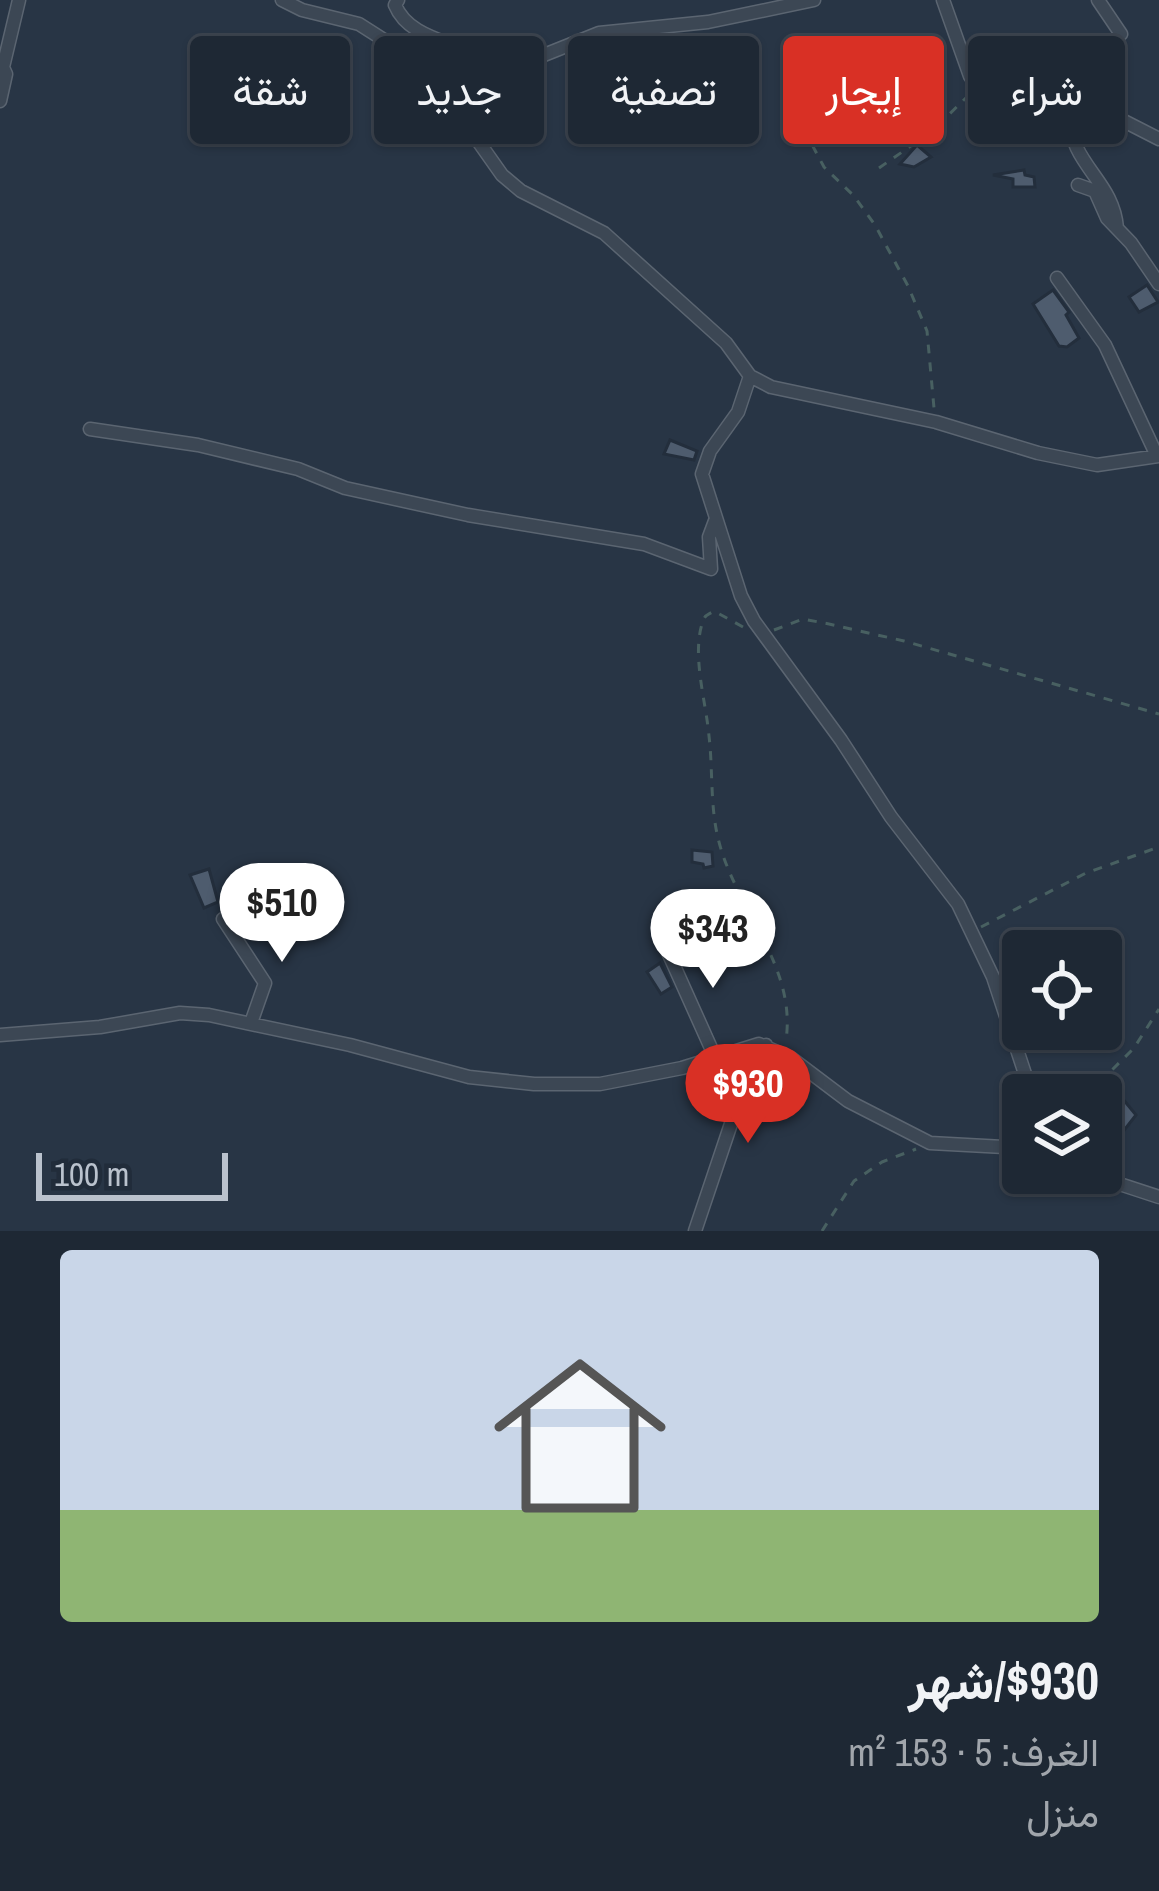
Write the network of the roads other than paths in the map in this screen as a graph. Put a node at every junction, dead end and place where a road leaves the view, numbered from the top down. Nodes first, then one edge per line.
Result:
1 (19, 0) edge
2 (283, 0) edge
3 (398, 0) edge
4 (814, 0) edge
5 (944, 0) edge
6 (1098, 0) edge
7 (1121, 34) dead end
8 (2, 65) edge
9 (968, 70) edge
10 (0, 100) edge
11 (1125, 122) edge
12 (1159, 139) edge
13 (1072, 144) edge
14 (1078, 185) dead end
15 (1117, 228) junction
16 (1057, 278) dead end
17 (1159, 284) edge
18 (750, 376) junction
19 (90, 429) dead end
20 (1158, 456) edge
21 (715, 520) junction
22 (223, 919) dead end
23 (667, 950) dead end
24 (251, 1023) junction
25 (0, 1036) edge
26 (766, 1046) junction
27 (715, 1057) junction
28 (1026, 1074) edge
29 (1002, 1147) edge
30 (1122, 1185) edge
31 (1159, 1197) edge
32 (695, 1231) edge

1 - 8 street
2 - 3 street
4 - 18 street
5 - 9 street
6 - 7 street
8 - 10 street
11 - 12 street
13 - 15 street
14 - 15 street
15 - 17 street
16 - 20 street
18 - 20 street
18 - 21 street
19 - 21 street
21 - 28 street
22 - 24 street
23 - 27 street
24 - 25 street
24 - 27 street
26 - 27 street
26 - 29 street
26 - 32 street
30 - 31 street

